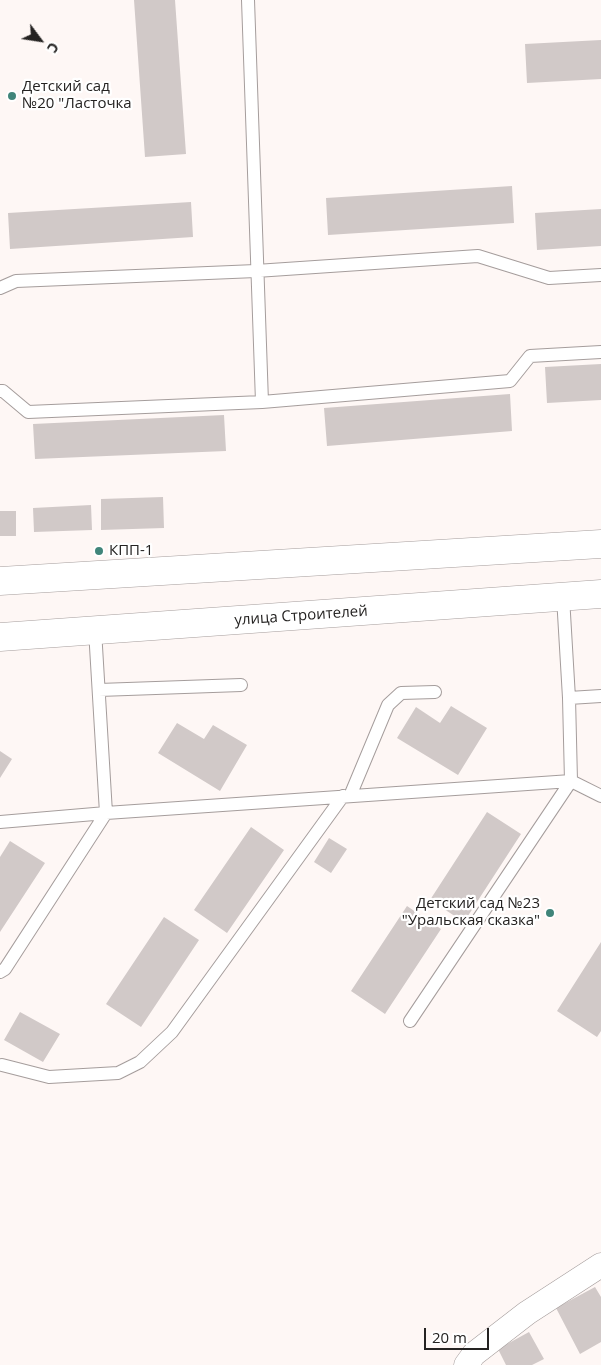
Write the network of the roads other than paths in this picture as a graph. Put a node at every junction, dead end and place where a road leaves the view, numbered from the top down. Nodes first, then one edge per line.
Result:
1 (248, 0) edge
2 (256, 271) junction
3 (601, 275) edge
4 (0, 288) edge
5 (601, 352) edge
6 (0, 391) edge
7 (262, 402) junction
8 (601, 544) edge
9 (0, 582) edge
10 (601, 594) edge
11 (563, 596) junction
12 (95, 630) junction
13 (1, 636) edge
14 (241, 685) dead end
15 (98, 690) junction
16 (435, 692) dead end
17 (601, 696) edge
18 (569, 698) junction
19 (571, 781) junction
20 (347, 796) junction
21 (601, 796) edge
22 (106, 812) junction
23 (0, 822) edge
24 (0, 972) edge
25 (410, 1021) dead end
26 (2, 1066) dead end
27 (601, 1265) edge
28 (466, 1365) edge

1 - 2 lane
2 - 3 lane
2 - 4 lane
2 - 7 lane
5 - 7 lane
6 - 7 lane
8 - 9 main road
10 - 11 main road, улица Строителей
11 - 12 main road, улица Строителей
11 - 18 lane
12 - 13 main road, улица Строителей
12 - 15 lane
14 - 15 lane
15 - 22 lane
16 - 20 lane
17 - 18 lane
18 - 19 lane
19 - 20 lane
19 - 21 lane
19 - 25 lane
20 - 22 lane
20 - 26 lane
22 - 23 lane
22 - 24 lane
27 - 28 street

